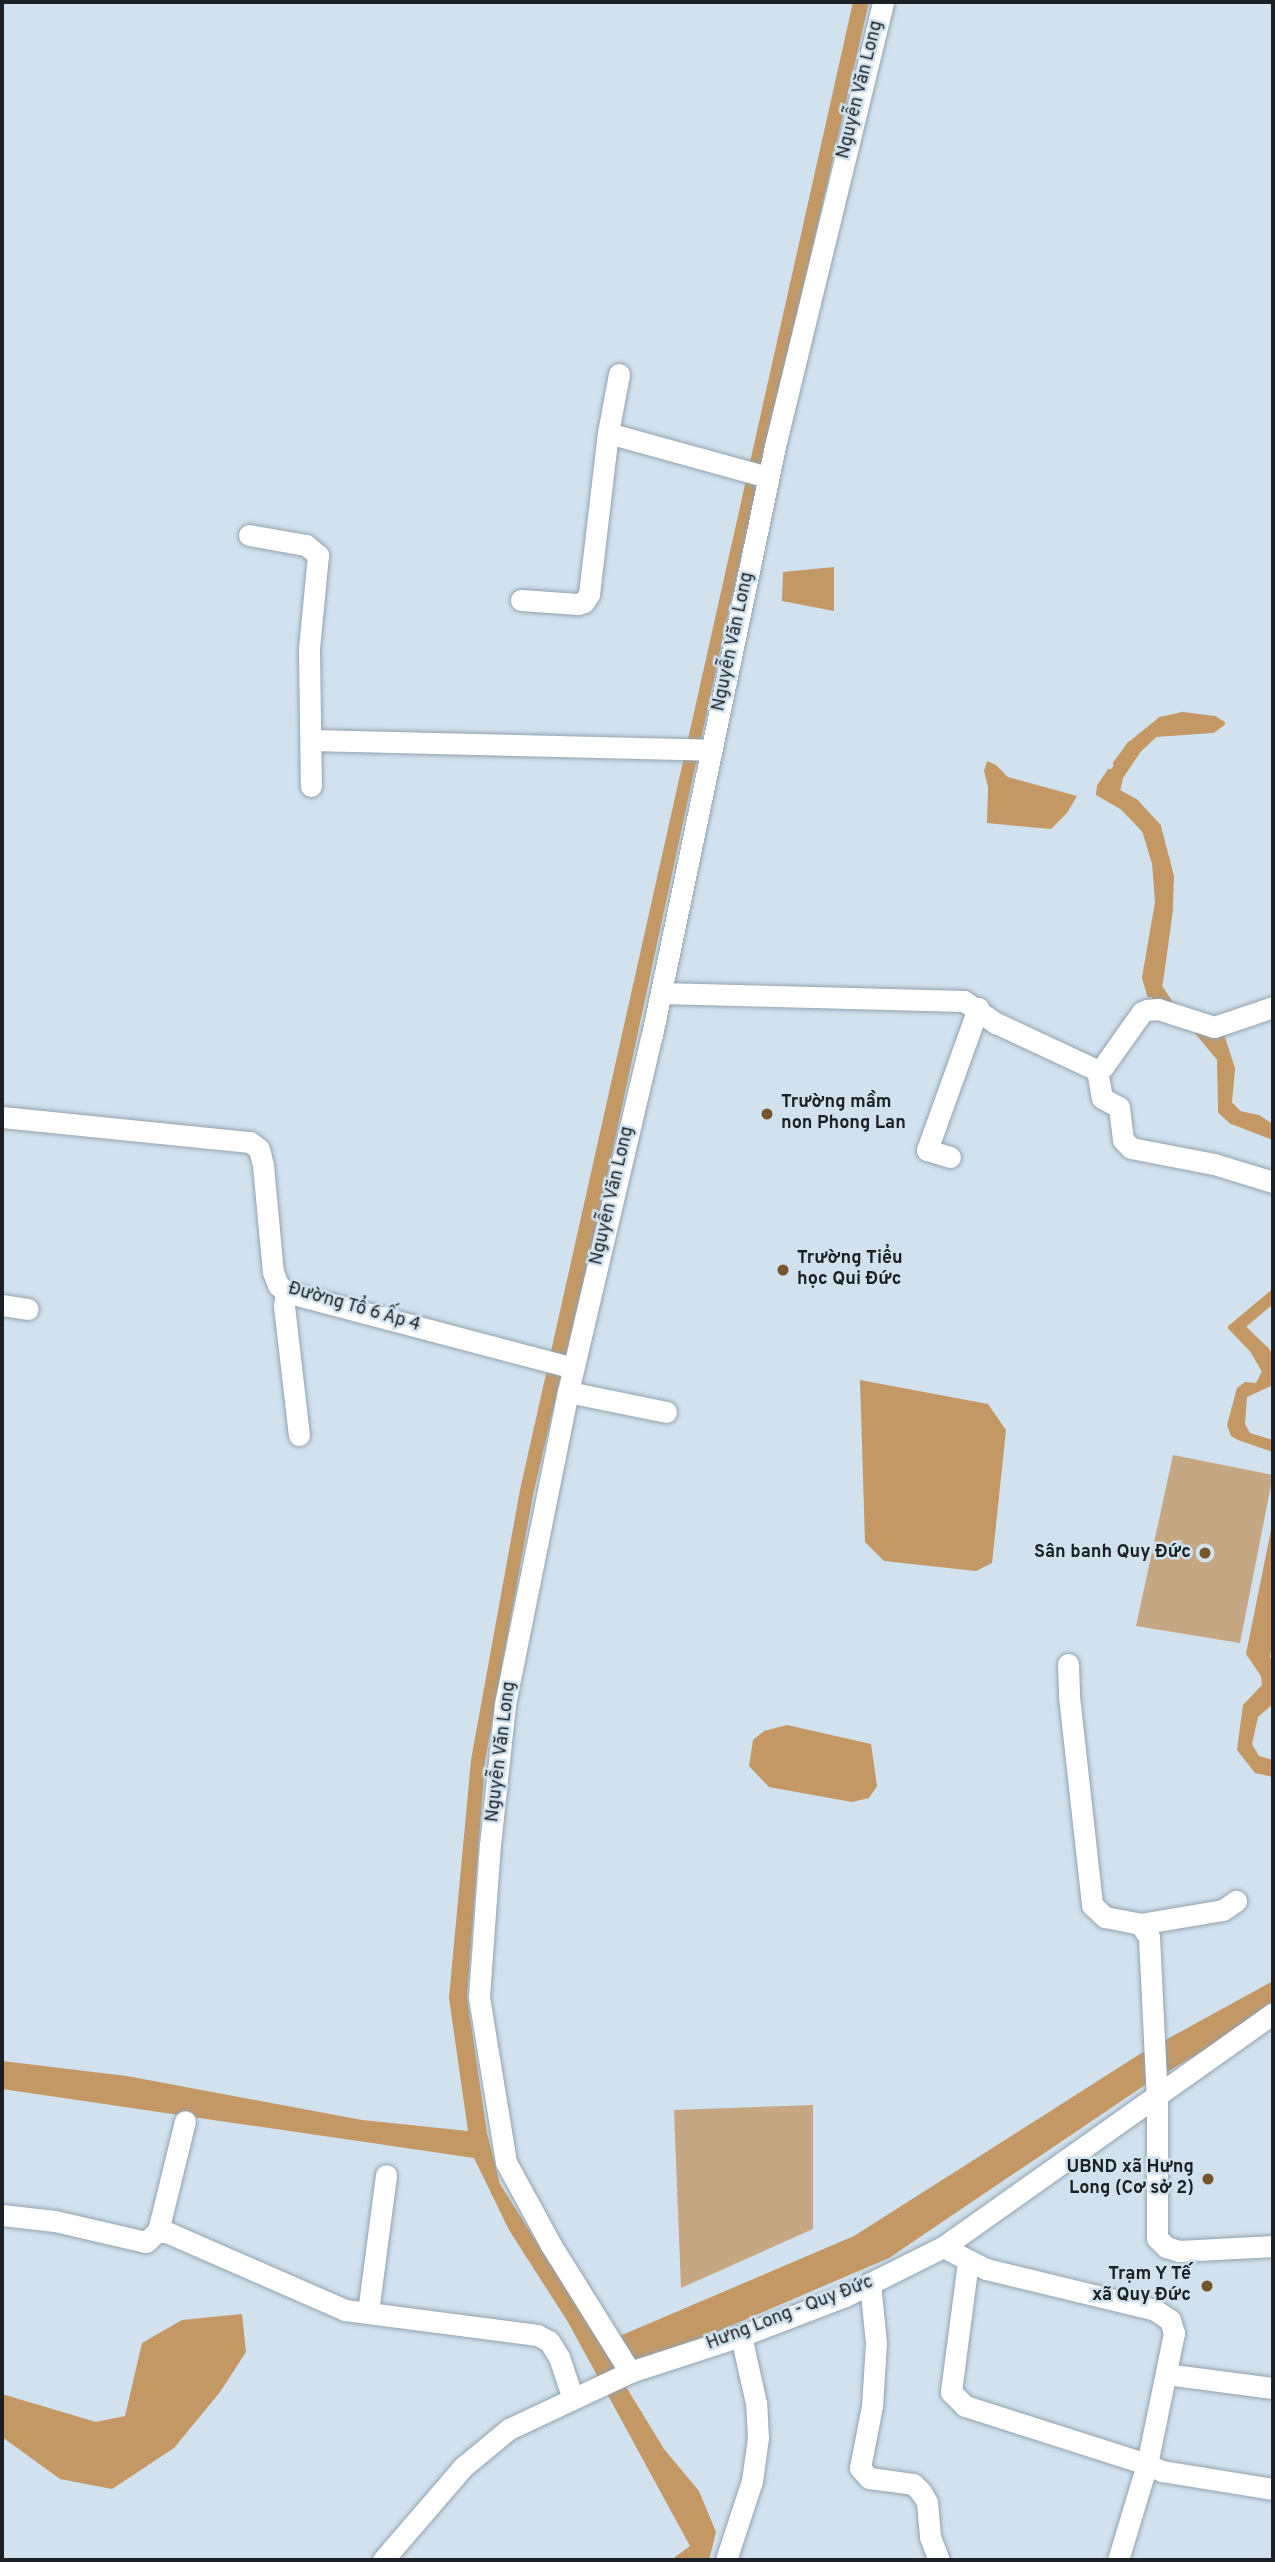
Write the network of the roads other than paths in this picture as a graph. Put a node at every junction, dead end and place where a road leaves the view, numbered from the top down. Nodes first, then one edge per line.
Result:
1 (883, 2) edge
2 (619, 374) dead end
3 (608, 433) junction
4 (768, 477) junction
5 (249, 535) dead end
6 (521, 600) dead end
7 (312, 740) junction
8 (711, 750) junction
9 (311, 786) dead end
10 (661, 993) junction
11 (1273, 1007) edge
12 (978, 1008) junction
13 (1097, 1070) junction
14 (2, 1117) edge
15 (950, 1157) dead end
16 (1273, 1182) edge
17 (286, 1292) junction
18 (2, 1305) edge
19 (28, 1309) dead end
20 (573, 1368) junction
21 (568, 1392) junction
22 (666, 1412) dead end
23 (299, 1435) dead end
24 (1068, 1664) dead end
25 (1236, 1901) dead end
26 (1140, 1924) junction
27 (1273, 2013) edge
28 (1157, 2098) junction
29 (185, 2121) dead end
30 (386, 2175) dead end
31 (2, 2215) edge
32 (158, 2231) junction
33 (1273, 2246) edge
34 (943, 2247) junction
35 (968, 2262) junction
36 (870, 2283) junction
37 (368, 2312) junction
38 (741, 2336) junction
39 (628, 2373) junction
40 (1166, 2374) junction
41 (1273, 2388) edge
42 (573, 2399) junction
43 (1147, 2464) junction
44 (1273, 2489) edge
45 (383, 2560) edge
46 (726, 2560) edge
47 (939, 2560) edge
48 (1118, 2560) edge

1 - 4 street, Nguyễn Văn Long
2 - 3 street
3 - 4 street
3 - 6 street
4 - 8 street, Nguyễn Văn Long
5 - 7 street
7 - 8 street
7 - 9 street
8 - 10 street, Nguyễn Văn Long
10 - 12 street
10 - 20 street, Nguyễn Văn Long
11 - 13 street
12 - 13 street
12 - 15 street
13 - 16 street
14 - 17 street, Đường Tổ 6 Ấp 4
17 - 20 street, Đường Tổ 6 Ấp 4
17 - 23 street
18 - 19 street
20 - 21 street, Nguyễn Văn Long
21 - 22 street
21 - 39 street, Nguyễn Văn Long
24 - 26 street
25 - 26 street
26 - 28 street
27 - 28 street, Hưng Long - Quy Đức
28 - 33 street
28 - 34 street, Hưng Long - Quy Đức
29 - 32 street
30 - 37 street
31 - 32 street
32 - 37 street
34 - 35 street
34 - 36 street, Hưng Long - Quy Đức
35 - 40 street
35 - 43 street
36 - 38 street, Hưng Long - Quy Đức
36 - 47 street
37 - 42 street
38 - 39 street, Hưng Long - Quy Đức
38 - 46 street
39 - 42 street, Hưng Long - Quy Đức
40 - 41 street
40 - 43 street
42 - 45 street, Hưng Long - Quy Đức
43 - 44 street
43 - 48 street

